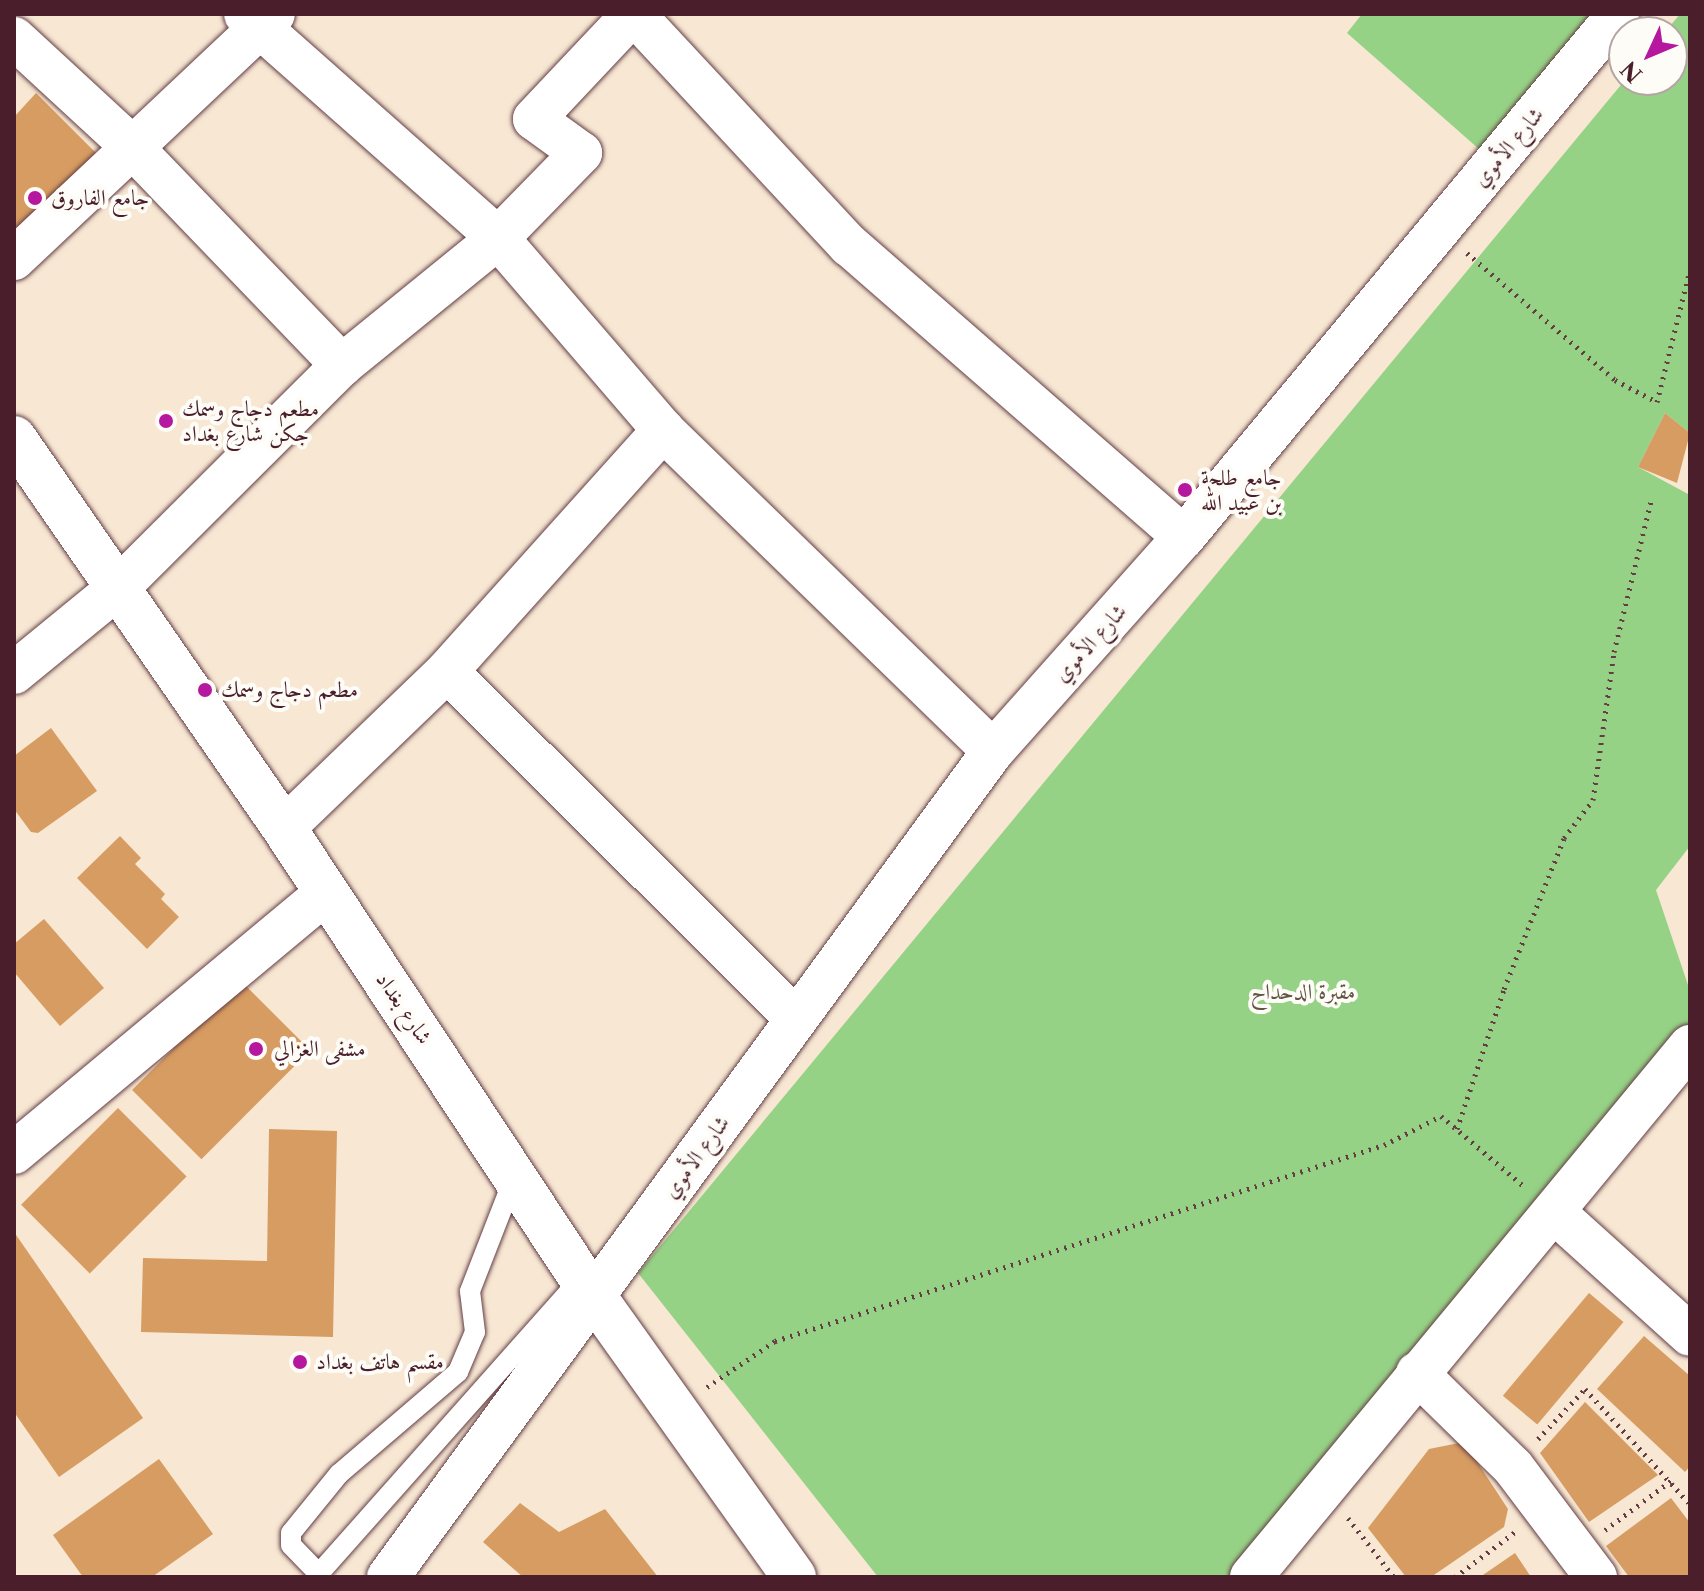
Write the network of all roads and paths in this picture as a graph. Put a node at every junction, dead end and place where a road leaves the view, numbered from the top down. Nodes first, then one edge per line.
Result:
1 (634, 14) edge
2 (1618, 14) edge
3 (260, 18) edge
4 (14, 38) edge
5 (132, 147) junction
6 (1439, 230) junction
7 (498, 238) junction
8 (14, 259) edge
9 (1690, 270) edge
10 (342, 365) junction
11 (663, 430) junction
12 (14, 438) edge
13 (1651, 501) dead end
14 (1184, 537) junction
15 (119, 587) junction
16 (447, 671) junction
17 (14, 673) edge
18 (993, 751) junction
19 (284, 828) junction
20 (326, 893) junction
21 (796, 1019) junction
22 (1690, 1046) edge
23 (1457, 1129) junction
24 (14, 1153) edge
25 (514, 1178) junction
26 (1554, 1212) junction
27 (588, 1287) junction
28 (1690, 1335) edge
29 (1417, 1373) junction
30 (679, 1414) junction
31 (1513, 1467) junction
32 (1672, 1480) junction
33 (1322, 1485) junction
34 (1690, 1504) edge
35 (1545, 1510) junction
36 (1588, 1563) edge
37 (318, 1575) edge
38 (388, 1577) edge
39 (794, 1577) edge
40 (1251, 1577) edge
41 (1394, 1577) edge
42 (1455, 1577) edge

1 - 7 street
1 - 14 street
2 - 6 street, شارع الأموي
3 - 5 street
3 - 7 street
4 - 5 street
5 - 8 street
5 - 10 street
6 - 9 path
6 - 14 street, شارع الأموي
7 - 10 street
7 - 11 street
10 - 15 street
11 - 16 street
11 - 18 street
12 - 15 main road, شارع بغداد
13 - 23 path
14 - 18 street, شارع الأموي
15 - 17 street
15 - 19 main road, شارع بغداد
16 - 19 street
16 - 21 street
18 - 21 street, شارع الأموي
19 - 20 main road, شارع بغداد
20 - 24 street
20 - 25 main road, شارع بغداد
21 - 27 street, شارع الأموي
22 - 26 street
23 - 26 path
23 - 30 path
25 - 27 main road, شارع بغداد
25 - 37 lane
26 - 28 street
26 - 29 street
27 - 30 main road, شارع بغداد
27 - 37 lane
27 - 38 street, شارع الأموي
29 - 31 street
29 - 33 street
30 - 39 main road, شارع بغداد
31 - 32 path
31 - 35 street
32 - 34 path
32 - 36 path
33 - 40 street
33 - 41 path
35 - 36 street
35 - 42 path

